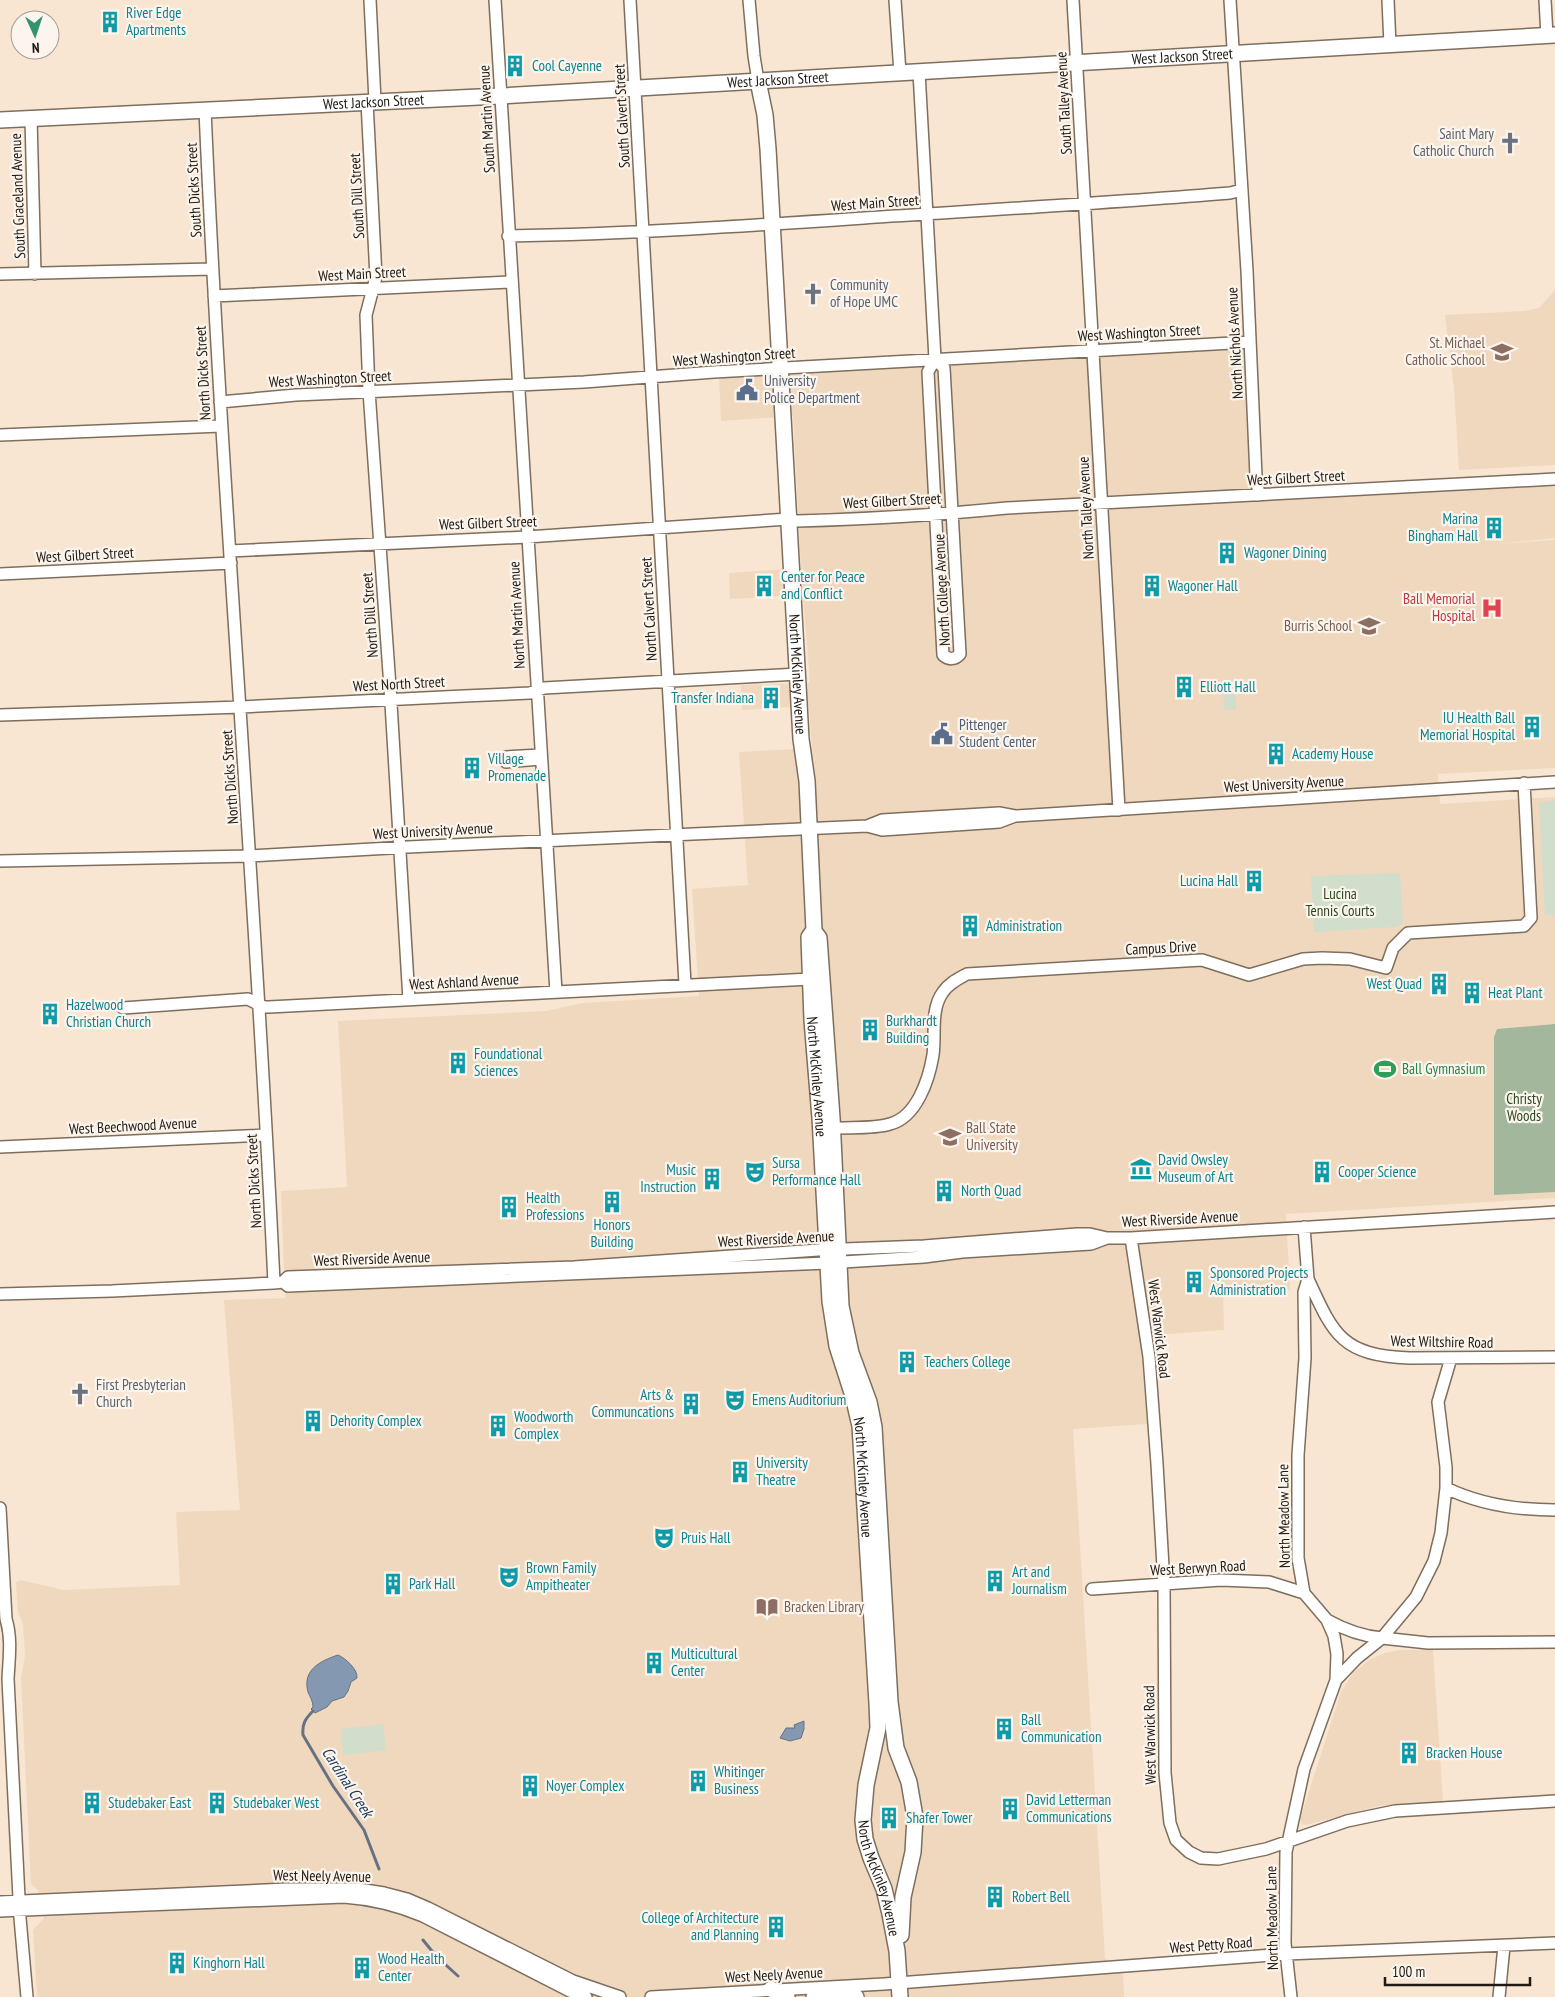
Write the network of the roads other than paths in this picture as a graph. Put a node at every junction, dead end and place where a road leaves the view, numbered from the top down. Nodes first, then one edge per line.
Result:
1 (370, 0) edge
2 (495, 0) edge
3 (630, 0) edge
4 (749, 0) edge
5 (895, 0) edge
6 (1073, 0) edge
7 (1230, 0) edge
8 (1388, 0) edge
9 (1545, 0) edge
10 (1551, 35) edge
11 (1390, 45) junction
12 (1234, 54) junction
13 (1076, 63) junction
14 (919, 72) junction
15 (900, 73) junction
16 (758, 81) junction
17 (635, 88) junction
18 (500, 96) junction
19 (371, 101) junction
20 (205, 110) junction
21 (31, 118) junction
22 (0, 120) edge
23 (1242, 190) junction
24 (1085, 205) junction
25 (928, 214) junction
26 (772, 225) junction
27 (643, 231) junction
28 (508, 236) junction
29 (212, 269) junction
30 (0, 274) edge
31 (35, 274) junction
32 (512, 282) junction
33 (374, 289) junction
34 (214, 296) junction
35 (1250, 342) junction
36 (1093, 351) junction
37 (935, 359) junction
38 (780, 369) junction
39 (652, 377) junction
40 (517, 384) junction
41 (369, 391) junction
42 (220, 402) junction
43 (222, 426) junction
44 (0, 435) edge
45 (1555, 479) edge
46 (1259, 495) junction
47 (1101, 503) junction
48 (952, 513) junction
49 (936, 514) junction
50 (789, 519) junction
51 (659, 529) junction
52 (527, 537) junction
53 (380, 543) junction
54 (230, 551) junction
55 (231, 563) junction
56 (0, 574) edge
57 (798, 674) junction
58 (668, 681) junction
59 (536, 691) junction
60 (391, 700) junction
61 (241, 707) junction
62 (0, 715) edge
63 (1555, 782) edge
64 (1524, 783) junction
65 (1119, 810) junction
66 (809, 830) junction
67 (676, 834) junction
68 (546, 841) junction
69 (399, 848) junction
70 (250, 856) junction
71 (0, 861) edge
72 (814, 930) junction
73 (810, 979) junction
74 (685, 984) junction
75 (556, 992) junction
76 (409, 1000) junction
77 (259, 1005) junction
78 (122, 1008) dead end
79 (827, 1129) junction
80 (266, 1135) junction
81 (0, 1147) edge
82 (1555, 1212) edge
83 (1304, 1227) junction
84 (1131, 1238) junction
85 (834, 1259) junction
86 (1308, 1279) junction
87 (278, 1282) junction
88 (0, 1294) edge
89 (1555, 1357) edge
90 (1451, 1358) junction
91 (1446, 1488) junction
92 (0, 1508) edge
93 (1555, 1510) edge
94 (1164, 1584) junction
95 (1092, 1589) dead end
96 (1304, 1593) junction
97 (1328, 1620) junction
98 (4, 1625) edge
99 (1382, 1638) junction
100 (1555, 1642) edge
101 (1336, 1680) junction
102 (13, 1764) junction
103 (0, 1765) edge
104 (1555, 1801) edge
105 (1287, 1842) junction
106 (0, 1902) edge
107 (20, 1906) junction
108 (0, 1911) edge
109 (1555, 1943) edge
110 (1504, 1946) junction
111 (897, 1951) junction
112 (1286, 1954) junction
113 (771, 1989) junction
114 (900, 1990) edge
115 (27, 1997) edge
116 (586, 1997) edge
117 (620, 1997) edge
118 (651, 1997) edge
119 (787, 1997) edge
120 (814, 1997) edge
121 (856, 1997) edge
122 (1291, 1997) edge
123 (1499, 1997) edge

1 - 19 street, South Dill Street
2 - 18 street, South Martin Avenue
3 - 17 street, South Calvert Street
4 - 16 street
5 - 15 street
6 - 13 street, South Talley Avenue
7 - 12 street, North Nichols Avenue
8 - 11 street
9 - 10 street
10 - 11 main road, West Jackson Street
11 - 12 main road, West Jackson Street
12 - 13 main road, West Jackson Street
12 - 23 street, North Nichols Avenue
13 - 14 main road, West Jackson Street
13 - 24 street, South Talley Avenue
14 - 15 main road, West Jackson Street
14 - 25 street, North College Avenue
15 - 16 main road, West Jackson Street
16 - 17 main road, West Jackson Street
16 - 26 main road, North McKinley Avenue
17 - 18 main road, West Jackson Street
17 - 27 street, South Calvert Street
18 - 19 main road, West Jackson Street
18 - 28 street, South Martin Avenue
19 - 20 main road, West Jackson Street
19 - 33 street, South Dill Street
20 - 21 main road, West Jackson Street
20 - 29 street, South Dicks Street
21 - 22 main road, West Jackson Street
21 - 31 street, South Graceland Avenue
23 - 24 street, West Main Street
23 - 35 street, North Nichols Avenue
24 - 25 street, West Main Street
24 - 36 street, North Talley Avenue
25 - 26 street, West Main Street
25 - 37 street, North College Avenue
26 - 27 street, West Main Street
26 - 38 main road, North McKinley Avenue
27 - 28 street, West Main Street
27 - 39 street, North Calvert Street
28 - 32 street, North Martin Avenue
29 - 31 street
29 - 34 street, North Dicks Street
30 - 31 street
32 - 33 street, West Main Street
32 - 40 street, North Martin Avenue
33 - 34 street, West Main Street
33 - 41 street, North Dill Street
34 - 42 street, North Dicks Street
35 - 36 street, West Washington Street
35 - 46 street, North Nichols Avenue
36 - 37 street, West Washington Street
36 - 47 street, North Talley Avenue
37 - 38 street, West Washington Street
37 - 48 street, North College Avenue
37 - 49 street, North College Avenue
38 - 39 street, West Washington Street
38 - 50 main road, North McKinley Avenue
39 - 40 street, West Washington Street
39 - 51 street, North Calvert Street
40 - 41 street, West Washington Street
40 - 52 street, North Martin Avenue
41 - 42 street, West Washington Street
41 - 53 street, North Dill Street
42 - 43 street, North Dicks Street
43 - 44 street
43 - 54 street, North Dicks Street
45 - 46 street, West Gilbert Street
46 - 47 street, West Gilbert Street
47 - 48 street, West Gilbert Street
47 - 65 street, North Talley Avenue
48 - 49 street, West Gilbert Street
48 - 49 street, North College Avenue
49 - 50 street, West Gilbert Street
50 - 51 street, West Gilbert Street
50 - 57 main road, North McKinley Avenue
51 - 52 street, West Gilbert Street
51 - 58 street, North Calvert Street
52 - 53 street, West Gilbert Street
52 - 59 street, North Martin Avenue
53 - 54 street, West Gilbert Street
53 - 60 street, North Dill Street
54 - 55 street, North Dicks Street
55 - 56 street, West Gilbert Street
55 - 61 street, North Dicks Street
57 - 58 street, West North Street
57 - 66 main road, North McKinley Avenue
58 - 59 street, West North Street
58 - 67 street, North Calvert Street
59 - 60 street, West North Street
59 - 68 street, North Martin Avenue
60 - 61 street, West North Street
60 - 69 street, North Dill Street
61 - 62 street, West North Street
61 - 70 street, North Dicks Street
63 - 64 street, West University Avenue
64 - 65 street, West University Avenue
64 - 79 street, Campus Drive
65 - 66 street, West University Avenue
66 - 67 street, West University Avenue
66 - 72 main road, North McKinley Avenue
67 - 68 street, West University Avenue
67 - 74 street, North Calvert Street
68 - 69 street, West University Avenue
68 - 75 street, North Martin Avenue
69 - 70 street, West University Avenue
69 - 76 street, North Dill Street
70 - 71 street, West University Avenue
70 - 77 street, North Dicks Street
72 - 73 main road, North McKinley Avenue
72 - 79 main road
73 - 74 street, West Ashland Avenue
73 - 79 main road, North McKinley Avenue
74 - 75 street, West Ashland Avenue
75 - 76 street, West Ashland Avenue
76 - 77 street, West Ashland Avenue
77 - 78 street, West Ashland Avenue
77 - 80 street, North Dicks Street
79 - 85 main road, North McKinley Avenue
80 - 81 street, West Beechwood Avenue
80 - 87 street, North Dicks Street
82 - 83 street, West Riverside Avenue
83 - 84 street, West Riverside Avenue
83 - 86 street, North Meadow Lane
84 - 85 street, West Riverside Avenue
84 - 94 street, West Warwick Road
85 - 87 street, West Riverside Avenue
85 - 111 main road, North McKinley Avenue
85 - 111 main road, North McKinley Avenue
86 - 90 street, West Wiltshire Road
86 - 96 street, North Meadow Lane
87 - 88 street, West Riverside Avenue
89 - 90 street, West Wiltshire Road
90 - 91 street
91 - 93 street
91 - 99 street
92 - 98 street
94 - 95 street, West Berwyn Road
94 - 96 street, West Berwyn Road
94 - 105 street, West Warwick Road
96 - 97 street, North Meadow Lane
97 - 99 street
97 - 101 street, North Meadow Lane
98 - 102 street
99 - 100 street
99 - 101 street
101 - 105 street, North Meadow Lane
102 - 103 street
102 - 107 street
104 - 105 street, West Warwick Road
105 - 112 street, North Meadow Lane
106 - 107 street, West Neely Avenue
107 - 108 street, West Neely Avenue
107 - 115 street
107 - 116 street, West Neely Avenue
107 - 117 street, West Neely Avenue
109 - 110 street, West Petty Road
110 - 112 street, West Petty Road
110 - 123 street
111 - 114 main road, North McKinley Avenue
112 - 114 street, West Petty Road
112 - 122 street, North Meadow Lane
113 - 114 street, West Neely Avenue
113 - 118 street, West Neely Avenue
113 - 119 main road
120 - 121 main road

